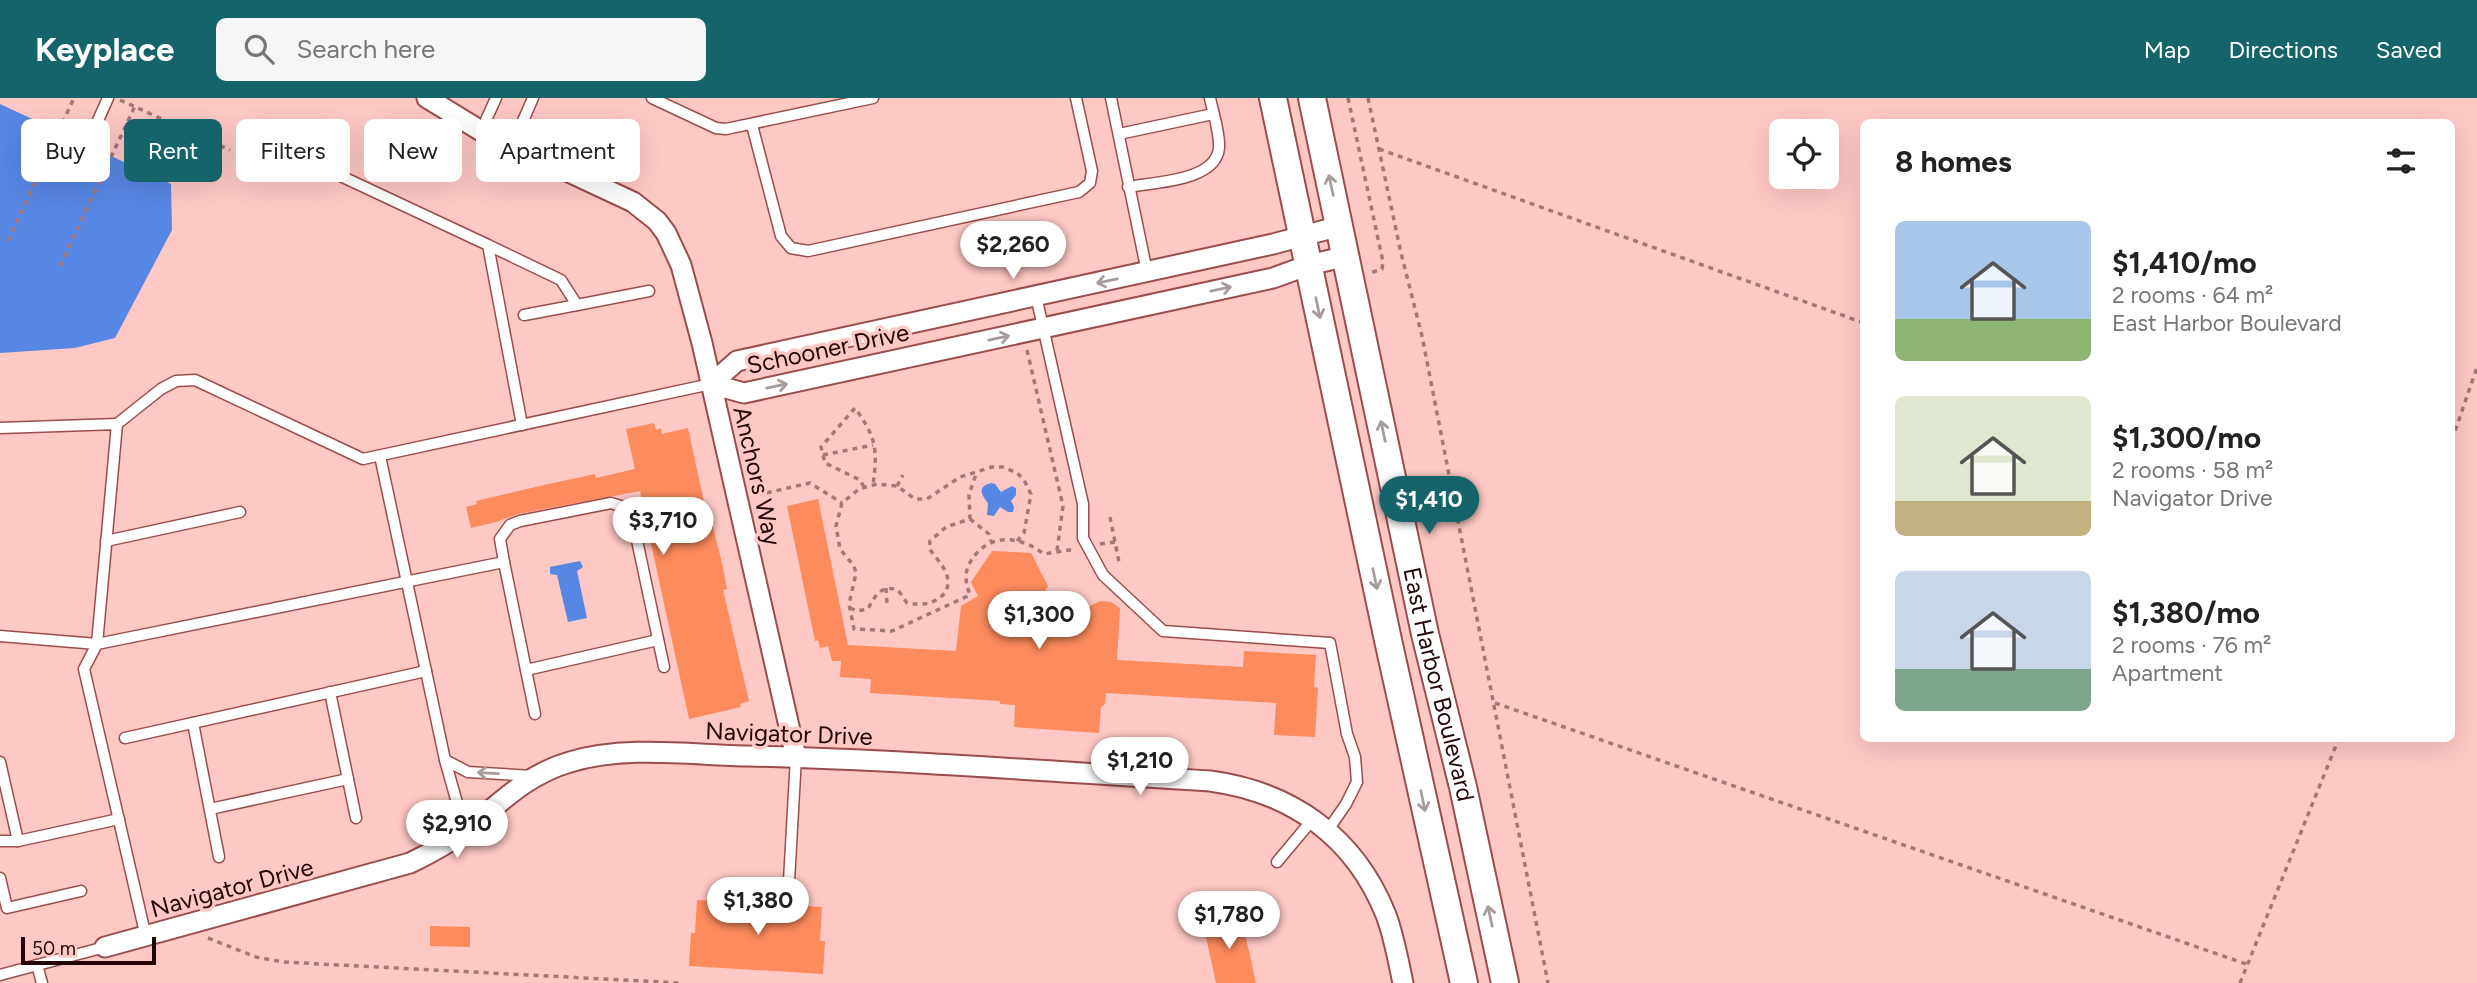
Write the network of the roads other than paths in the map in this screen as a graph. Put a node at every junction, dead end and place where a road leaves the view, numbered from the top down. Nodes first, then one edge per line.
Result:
1 (108, 98) edge
2 (427, 98) edge
3 (496, 98) edge
4 (533, 98) edge
5 (652, 98) edge
6 (873, 98) edge
7 (1076, 98) edge
8 (1111, 98) edge
9 (1210, 98) edge
10 (1273, 98) edge
11 (1312, 98) edge
12 (1213, 114) junction
13 (99, 119) edge
14 (486, 119) edge
15 (524, 119) edge
16 (752, 125) junction
17 (476, 128) edge
18 (1119, 134) junction
19 (350, 180) edge
20 (590, 182) edge
21 (1128, 187) junction
22 (1340, 226) junction
23 (1302, 234) junction
24 (488, 245) junction
25 (1347, 256) junction
26 (1309, 265) junction
27 (1147, 272) junction
28 (649, 291) dead end
29 (1036, 296) junction
30 (577, 305) junction
31 (524, 315) dead end
32 (1044, 328) junction
33 (711, 384) junction
34 (117, 424) junction
35 (522, 425) junction
36 (0, 428) edge
37 (380, 456) junction
38 (240, 512) dead end
39 (106, 541) junction
40 (504, 562) junction
41 (407, 580) junction
42 (0, 636) edge
43 (658, 640) junction
44 (97, 644) junction
45 (664, 667) dead end
46 (526, 670) junction
47 (426, 671) junction
48 (330, 692) junction
49 (535, 714) dead end
50 (193, 723) junction
51 (125, 738) dead end
52 (796, 757) junction
53 (445, 760) junction
54 (0, 762) edge
55 (533, 776) junction
56 (348, 779) junction
57 (210, 809) junction
58 (356, 818) dead end
59 (119, 819) junction
60 (1320, 825) junction
61 (465, 831) junction
62 (0, 841) edge
63 (18, 841) junction
64 (219, 857) dead end
65 (1277, 862) dead end
66 (0, 878) edge
67 (789, 881) dead end
68 (81, 891) dead end
69 (146, 937) junction
70 (105, 947) joint
71 (37, 965) junction
72 (0, 975) edge
73 (42, 983) edge
74 (1402, 983) edge
75 (1464, 983) edge
76 (1505, 983) edge

1 - 13 lane
2 - 17 street, Anchors Way
3 - 14 lane
4 - 15 lane
5 - 16 lane
6 - 16 lane
7 - 16 lane
8 - 18 lane
9 - 12 lane
10 - 23 main road, East Harbor Boulevard
22 -> 11 main road, East Harbor Boulevard
12 - 18 lane
12 - 21 lane
18 - 21 lane
19 - 24 lane
20 - 33 street, Anchors Way
21 - 27 lane
22 - 23 street, Schooner Drive
22 - 25 main road, East Harbor Boulevard
23 - 26 main road, East Harbor Boulevard
23 - 27 street, Schooner Drive
24 - 30 lane
24 - 35 lane
25 - 26 street, Schooner Drive
76 -> 25 main road, East Harbor Boulevard
32 -> 26 street, Schooner Drive
26 -> 75 main road, East Harbor Boulevard
27 -> 29 street, Schooner Drive
28 - 30 lane
29 - 32 lane
29 - 33 street, Schooner Drive
30 - 31 lane
33 -> 32 street, Schooner Drive
32 - 60 lane
33 - 35 lane
33 - 52 street, Anchors Way
34 - 36 lane
34 - 37 lane
34 - 39 lane
35 - 37 lane
37 - 41 lane
38 - 39 lane
39 - 44 lane
40 - 41 lane
40 - 43 lane
40 - 46 lane
41 - 44 lane
41 - 47 lane
42 - 44 lane
43 - 45 lane
43 - 46 lane
44 - 59 lane
46 - 49 lane
47 - 48 lane
47 - 53 lane
48 - 50 lane
48 - 56 lane
50 - 51 lane
50 - 57 lane
52 - 55 street, Navigator Drive
52 - 60 street, Navigator Drive
52 - 67 lane
55 -> 53 lane
53 - 61 lane
54 - 63 lane
55 - 61 street, Navigator Drive
56 - 57 lane
56 - 58 lane
57 - 64 lane
59 - 63 lane
59 - 69 lane
60 - 65 lane
60 - 74 street, Navigator Drive
61 - 69 street, Navigator Drive
62 - 63 lane
66 - 68 lane
69 - 70 street, Navigator Drive
70 - 71 lane
71 - 72 lane
71 - 73 lane

